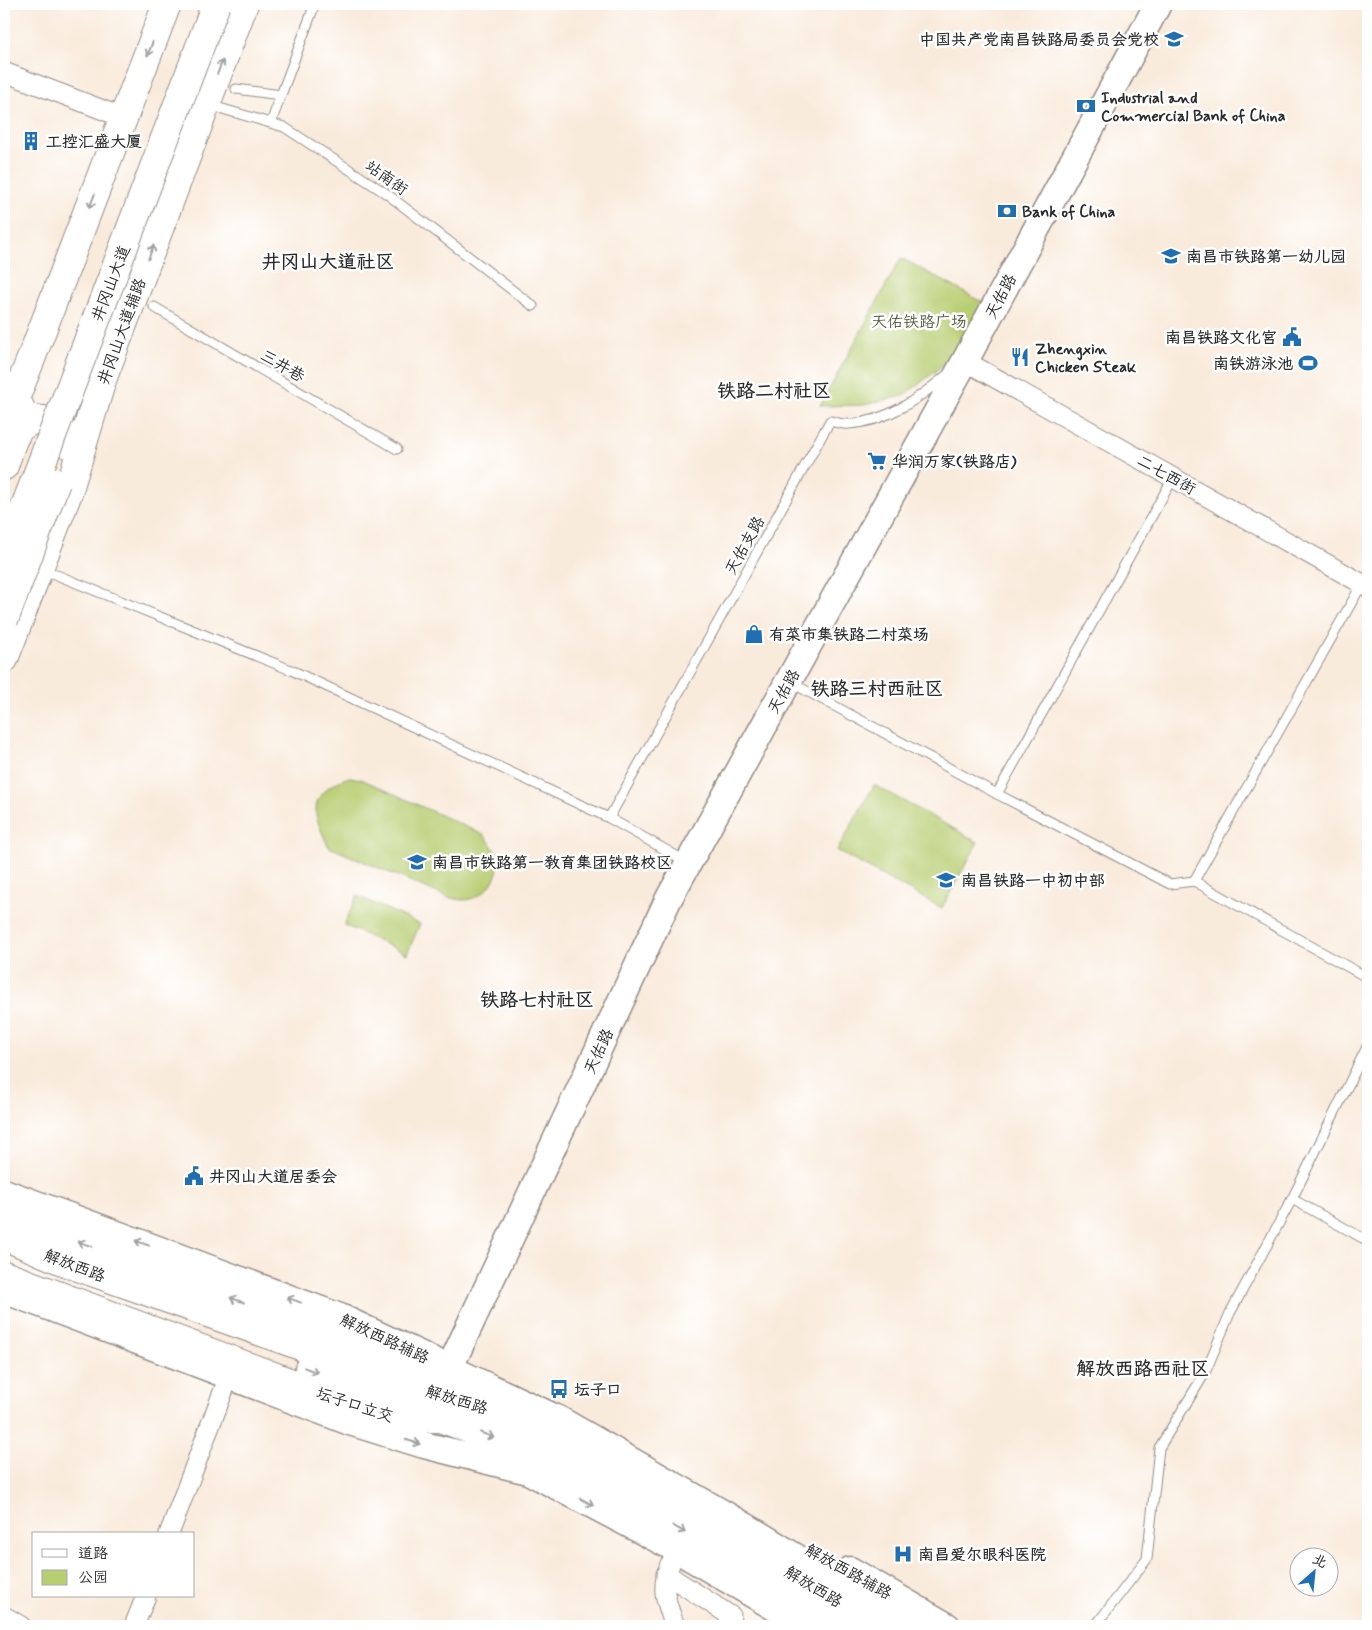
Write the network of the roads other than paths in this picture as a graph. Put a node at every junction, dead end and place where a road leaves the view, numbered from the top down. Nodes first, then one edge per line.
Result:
1 (165, 4) edge
2 (199, 4) edge
3 (216, 4) edge
4 (244, 4) edge
5 (315, 4) edge
6 (1158, 4) edge
7 (4, 72) edge
8 (236, 89) dead end
9 (281, 96) junction
10 (206, 105) junction
11 (124, 118) junction
12 (271, 123) junction
13 (533, 306) dead end
14 (154, 307) dead end
15 (965, 361) junction
16 (102, 380) junction
17 (6, 445) edge
18 (397, 449) dead end
19 (60, 473) junction
20 (1174, 478) junction
21 (4, 519) edge
22 (4, 562) edge
23 (39, 568) junction
24 (1365, 586) edge
25 (4, 620) edge
26 (4, 660) edge
27 (788, 681) junction
28 (996, 794) junction
29 (610, 818) junction
30 (688, 863) junction
31 (1194, 881) junction
32 (1368, 978) edge
33 (1368, 1045) edge
34 (4, 1192) edge
35 (1292, 1200) junction
36 (4, 1214) edge
37 (4, 1236) edge
38 (1368, 1241) edge
39 (4, 1252) edge
40 (4, 1275) edge
41 (4, 1290) edge
42 (449, 1368) junction
43 (229, 1376) junction
44 (439, 1405) junction
45 (560, 1420) junction
46 (586, 1465) junction
47 (528, 1471) junction
48 (674, 1486) junction
49 (624, 1487) junction
50 (746, 1527) junction
51 (170, 1532) edge
52 (665, 1543) junction
53 (666, 1574) junction
54 (735, 1584) junction
55 (145, 1598) edge
56 (4, 1616) edge
57 (21, 1626) edge
58 (134, 1626) edge
59 (676, 1626) edge
60 (729, 1626) edge
61 (781, 1626) edge
62 (806, 1626) edge
63 (839, 1626) edge
64 (879, 1626) edge
65 (908, 1626) edge
66 (947, 1626) edge
67 (1094, 1626) edge

1 -> 11 main road
2 - 21 main road, 井冈山大道
3 - 22 main road, 井冈山大道, bridge
10 -> 4 main road, 井冈山大道辅路
5 - 9 lane
6 - 15 main road, 天佑路
7 - 11 street
8 - 9 lane
9 - 12 lane
10 - 12 lane, 站南街
16 -> 10 main road, 井冈山大道辅路
11 -> 17 main road
12 - 13 lane, 站南街
14 - 18 lane, 三井巷
15 - 20 street, 二七西街
15 - 27 main road, 天佑路
15 - 29 lane, 天佑支路
16 - 19 main road
16 - 23 main road, 井冈山大道辅路
17 - 19 main road
19 - 25 main road, bridge
20 - 24 street, 二七西街
20 - 28 lane
23 - 26 main road, 井冈山大道辅路
23 - 29 lane
24 - 31 lane
27 - 28 lane
27 - 30 main road, 天佑路
28 - 31 lane
29 - 30 lane
30 - 42 main road, 天佑路
31 - 32 lane
33 - 35 lane
42 -> 34 main road, 解放西路辅路
35 - 38 lane
35 - 67 lane
44 -> 36 main road
37 - 44 main road, 解放西路
39 -> 44 main road, 解放西路
40 - 44 main road, 坛子口立交
41 - 43 main road
42 - 44 main road, 天佑路
42 - 45 main road, 解放西路辅路
43 -> 47 main road
43 - 51 street
44 - 46 main road, 解放西路
45 - 46 main road
45 - 48 main road, 解放西路辅路
46 - 47 main road
46 - 49 main road, 解放西路
47 -> 52 main road
48 - 49 main road
48 - 50 main road, 解放西路辅路
49 - 52 main road
49 -> 63 main road, 解放西路
49 - 64 main road, 解放西路
50 - 65 main road, 解放西路辅路
50 - 66 main road, 解放西路辅路
52 - 53 street
52 - 54 main road
53 - 59 street
53 - 60 street
54 - 61 main road
54 - 62 main road
55 - 58 street
56 - 57 street

